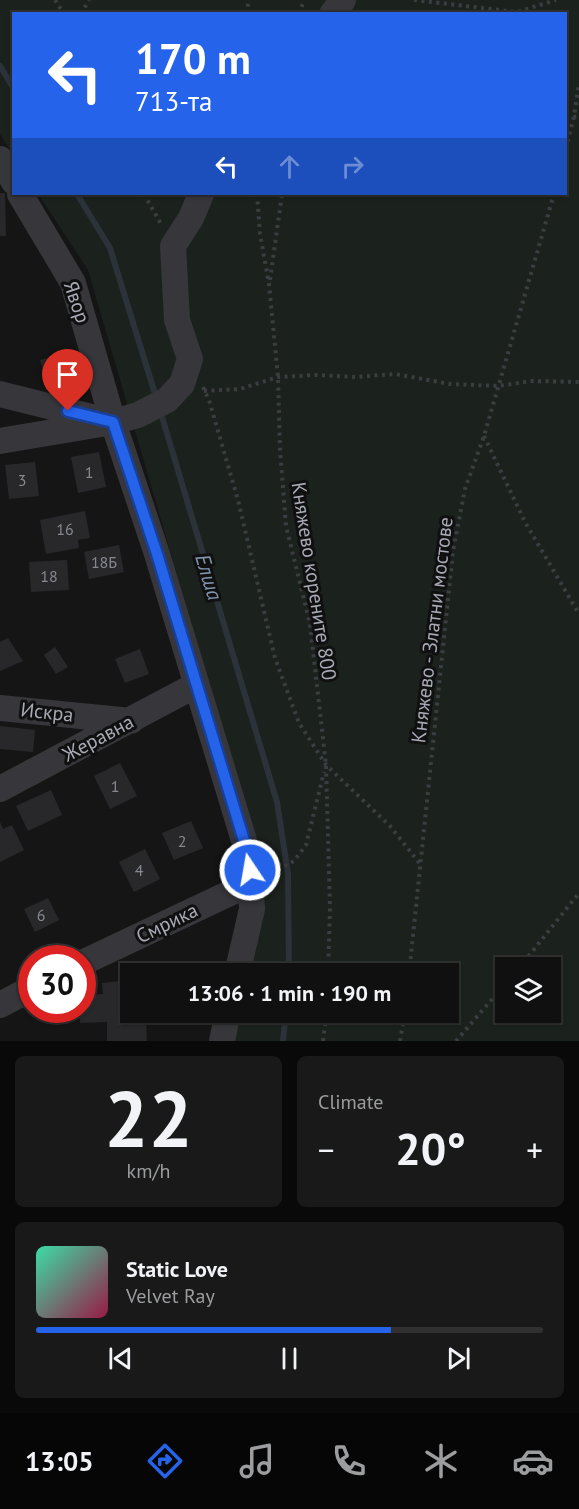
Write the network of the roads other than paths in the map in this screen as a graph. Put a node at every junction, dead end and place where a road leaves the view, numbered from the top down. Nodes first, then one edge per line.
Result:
1 (343, 0) edge
2 (334, 12) edge
3 (0, 159) edge
4 (12, 179) edge
5 (21, 195) edge
6 (201, 195) edge
7 (0, 394) edge
8 (113, 422) junction
9 (0, 441) edge
10 (196, 685) junction
11 (0, 708) edge
12 (131, 721) junction
13 (0, 789) edge
14 (251, 883) junction
15 (96, 956) edge
16 (240, 963) edge
17 (18, 995) edge
18 (0, 1005) edge
19 (226, 1023) edge
20 (222, 1041) edge

1 - 2 street
3 - 4 street
5 - 8 street, Явор
6 - 8 street
7 - 8 street
8 - 9 street
8 - 10 street, Явор
10 - 12 street, Жеравна
10 - 14 street, Явор
11 - 12 street, Искра
12 - 13 street, Жеравна
14 - 15 street, Смрика
14 - 16 street, Явор
17 - 18 street
19 - 20 street

